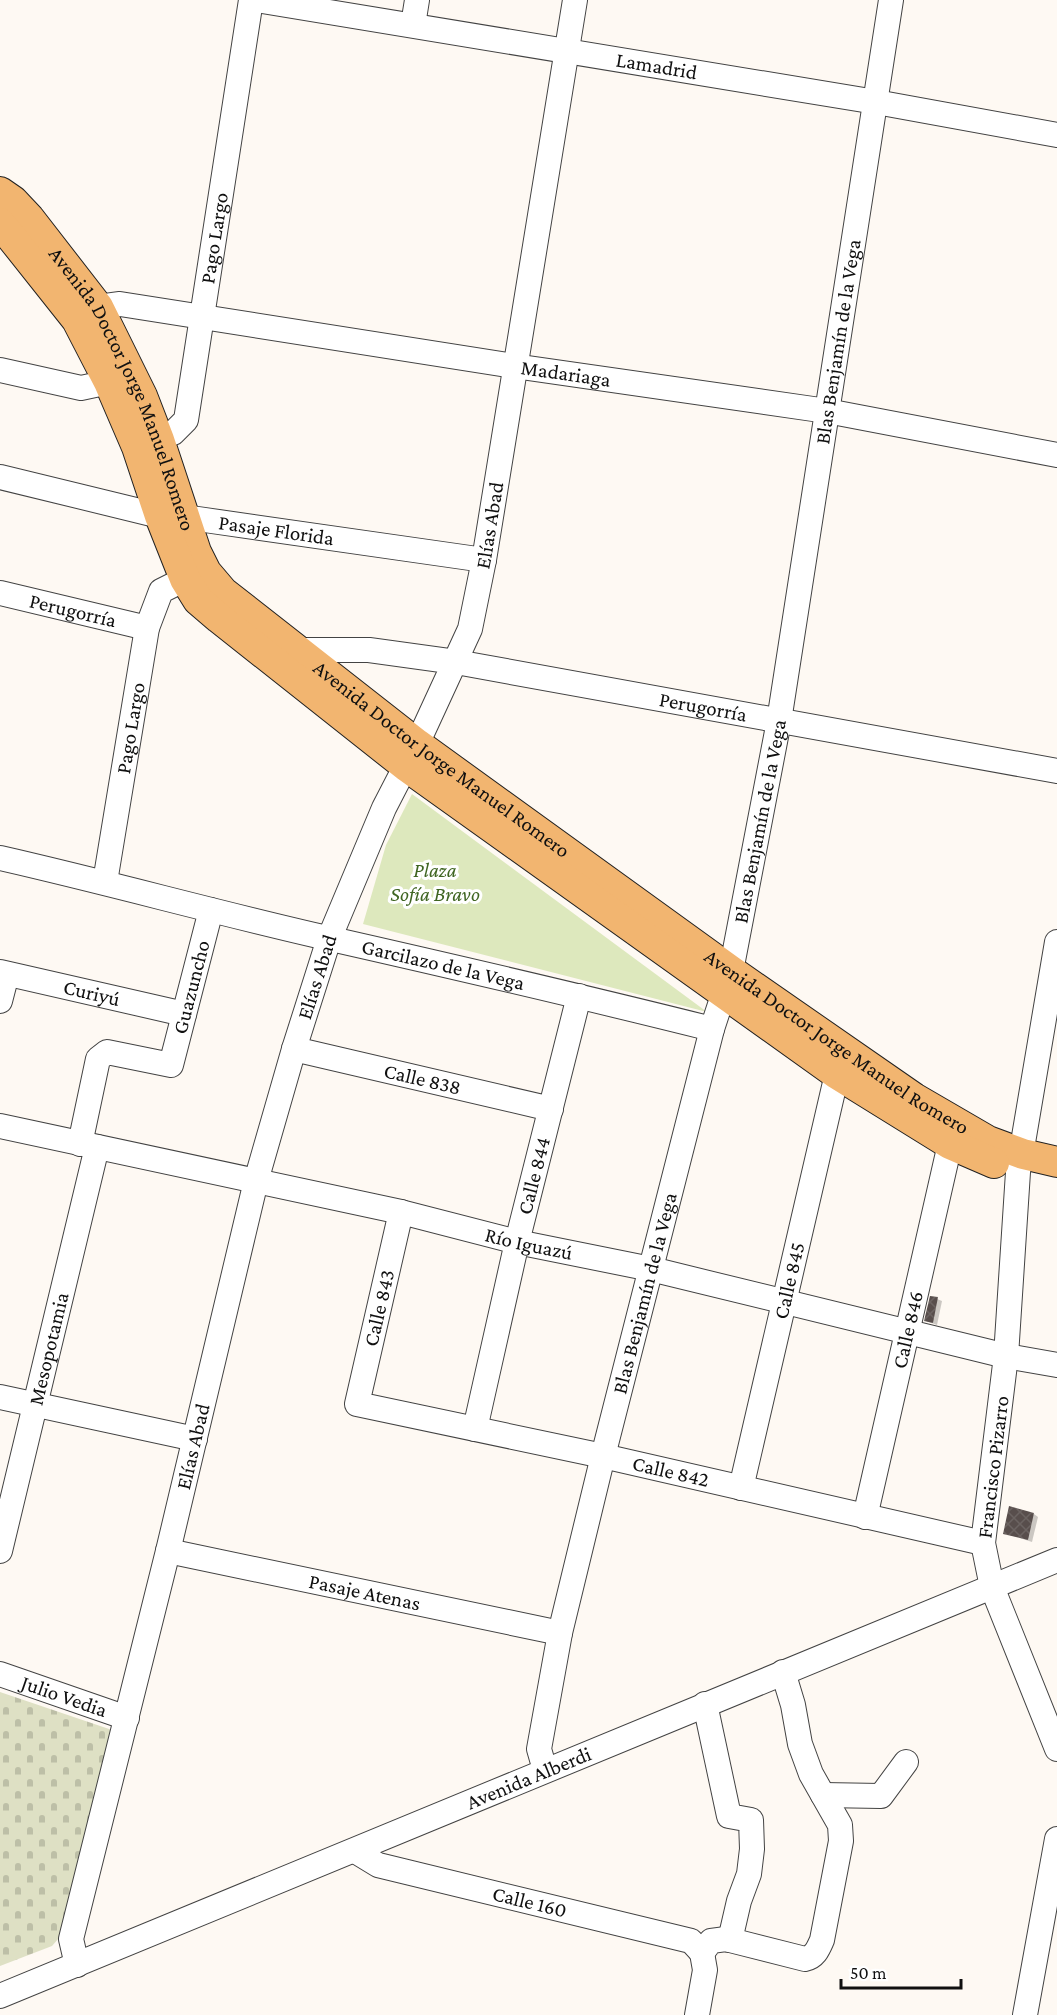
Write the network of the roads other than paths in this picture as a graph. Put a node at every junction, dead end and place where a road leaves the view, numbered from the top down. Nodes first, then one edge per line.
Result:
1 (253, 0) edge
2 (417, 0) edge
3 (575, 0) edge
4 (891, 0) edge
5 (413, 25) junction
6 (567, 51) junction
7 (876, 102) junction
8 (1057, 135) edge
9 (0, 192) edge
10 (0, 223) edge
11 (88, 314) junction
12 (201, 316) junction
13 (514, 366) junction
14 (0, 370) edge
15 (110, 382) junction
16 (827, 411) junction
17 (148, 443) junction
18 (1057, 455) edge
19 (0, 477) edge
20 (172, 516) junction
21 (484, 560) junction
22 (196, 575) junction
23 (0, 593) edge
24 (147, 628) junction
25 (296, 650) junction
26 (456, 662) junction
27 (779, 721) junction
28 (411, 755) junction
29 (1057, 771) edge
30 (0, 858) edge
31 (105, 882) junction
32 (211, 910) junction
33 (329, 939) junction
34 (1057, 942) edge
35 (3, 973) edge
36 (727, 982) junction
37 (579, 996) junction
38 (0, 1001) edge
39 (184, 1014) junction
40 (712, 1029) junction
41 (294, 1049) junction
42 (108, 1052) joint
43 (837, 1074) junction
44 (551, 1109) junction
45 (0, 1126) edge
46 (950, 1144) junction
47 (89, 1146) junction
48 (1057, 1162) edge
49 (1020, 1163) junction
50 (256, 1181) junction
51 (1057, 1182) edge
52 (401, 1212) junction
53 (517, 1242) junction
54 (651, 1269) junction
55 (784, 1301) junction
56 (908, 1331) junction
57 (1006, 1356) junction
58 (1057, 1365) edge
59 (0, 1397) edge
60 (357, 1404) joint
61 (36, 1406) junction
62 (475, 1429) junction
63 (195, 1439) junction
64 (603, 1456) junction
65 (741, 1488) junction
66 (865, 1517) junction
67 (983, 1543) junction
68 (0, 1551) edge
69 (168, 1551) junction
70 (1057, 1560) edge
71 (992, 1587) junction
72 (560, 1633) junction
73 (783, 1672) junction
74 (0, 1674) edge
75 (705, 1704) junction
76 (127, 1718) junction
77 (1057, 1749) edge
78 (906, 1762) dead end
79 (545, 1770) junction
80 (823, 1795) junction
81 (1057, 1839) edge
82 (355, 1851) junction
83 (730, 1940) junction
84 (702, 1953) junction
85 (77, 1965) junction
86 (0, 1996) edge
87 (697, 2015) edge
88 (1025, 2015) edge

1 - 5 street, Lamadrid
1 - 12 street, Pago Largo
2 - 5 street
3 - 6 street, Elías Abad
4 - 7 street, Blas Benjamín de la Vega
5 - 6 street, Lamadrid
6 - 7 street, Lamadrid
6 - 13 street, Elías Abad
7 - 8 street, Lamadrid
7 - 16 street, Blas Benjamín de la Vega
9 - 11 main road, Avenida Doctor Jorge Manuel Romero
10 - 11 main road, Avenida Doctor Jorge Manuel Romero
11 - 12 street, Madariaga
11 - 15 main road, Avenida Doctor Jorge Manuel Romero
11 - 17 main road, Avenida Doctor Jorge Manuel Romero
12 - 13 street, Madariaga
12 - 17 street, Pago Largo
13 - 16 street, Madariaga
13 - 21 street, Elías Abad
14 - 15 street
15 - 17 main road, Avenida Doctor Jorge Manuel Romero
16 - 18 street, Madariaga
16 - 27 street, Blas Benjamín de la Vega
17 - 20 main road, Avenida Doctor Jorge Manuel Romero
19 - 20 street, Pasaje Florida
20 - 21 street, Pasaje Florida
20 - 22 main road, Avenida Doctor Jorge Manuel Romero
21 - 26 street, Elías Abad
22 - 24 street, Pago Largo
22 - 25 main road, Avenida Doctor Jorge Manuel Romero
22 - 28 main road, Avenida Doctor Jorge Manuel Romero
23 - 24 street, Perugorría
24 - 31 street, Pago Largo
25 - 26 street, Perugorría
25 - 28 main road, Avenida Doctor Jorge Manuel Romero
26 - 27 street, Perugorría
26 - 28 street, Elías Abad
27 - 29 street, Perugorría
27 - 36 street, Blas Benjamín de la Vega
28 - 33 street, Elías Abad
28 - 36 main road, Avenida Doctor Jorge Manuel Romero
30 - 31 street, Garcilazo de la Vega
31 - 32 street, Garcilazo de la Vega
32 - 33 street, Garcilazo de la Vega
32 - 39 street, Guazuncho
33 - 37 street, Garcilazo de la Vega
33 - 41 street, Elías Abad
34 - 49 street, Francisco Pizarro
35 - 38 street
35 - 39 street, Curiyú
36 - 40 street, Blas Benjamín de la Vega
36 - 43 main road, Avenida Doctor Jorge Manuel Romero
36 - 49 main road, Avenida Doctor Jorge Manuel Romero
37 - 40 street, Garcilazo de la Vega
37 - 44 street, Calle 844
39 - 42 street, Guazuncho
40 - 54 street, Blas Benjamín de la Vega
41 - 44 street, Calle 838
41 - 50 street, Elías Abad
42 - 47 street, Mesopotamia
43 - 46 main road, Avenida Doctor Jorge Manuel Romero
43 - 55 street, Calle 845
44 - 53 street, Calle 844
45 - 47 street, Río Iguazú
46 - 49 main road, Avenida Doctor Jorge Manuel Romero
46 - 56 street, Calle 846
47 - 50 street, Río Iguazú
47 - 61 street, Mesopotamia
48 - 49 main road, Avenida Doctor Jorge Manuel Romero
49 - 51 main road, Avenida Doctor Jorge Manuel Romero
49 - 57 street, Francisco Pizarro
50 - 52 street, Río Iguazú
50 - 63 street, Elías Abad
52 - 53 street, Río Iguazú
52 - 60 street, Calle 843
53 - 54 street, Río Iguazú
53 - 62 street, Calle 844
54 - 55 street, Río Iguazú
54 - 64 street, Blas Benjamín de la Vega
55 - 56 street, Río Iguazú
55 - 65 street, Calle 845
56 - 57 street, Río Iguazú
56 - 66 street, Calle 846
57 - 58 street, Río Iguazú
57 - 67 street, Francisco Pizarro
59 - 61 street
60 - 62 street, Calle 842
61 - 63 street
61 - 68 street, Mesopotamia
62 - 64 street, Calle 842
63 - 69 street, Elías Abad
64 - 65 street, Calle 842
64 - 72 street, Blas Benjamín de la Vega
65 - 66 street, Calle 842
66 - 67 street, Calle 842
67 - 71 street, Francisco Pizarro
69 - 72 street, Pasaje Atenas
69 - 76 street, Elías Abad
70 - 71 street, Avenida Alberdi
71 - 73 street, Avenida Alberdi
71 - 77 street, Francisco Pizarro
72 - 79 street, Blas Benjamín de la Vega
73 - 75 street, Avenida Alberdi
73 - 80 street
74 - 76 street, Julio Vedia
75 - 79 street, Avenida Alberdi
75 - 83 street
76 - 85 street, Elías Abad
78 - 80 street
79 - 82 street, Avenida Alberdi
80 - 83 street
81 - 88 street
82 - 84 street, Calle 160
82 - 85 street, Avenida Alberdi
83 - 84 street
84 - 87 street
85 - 86 street, Avenida Alberdi

